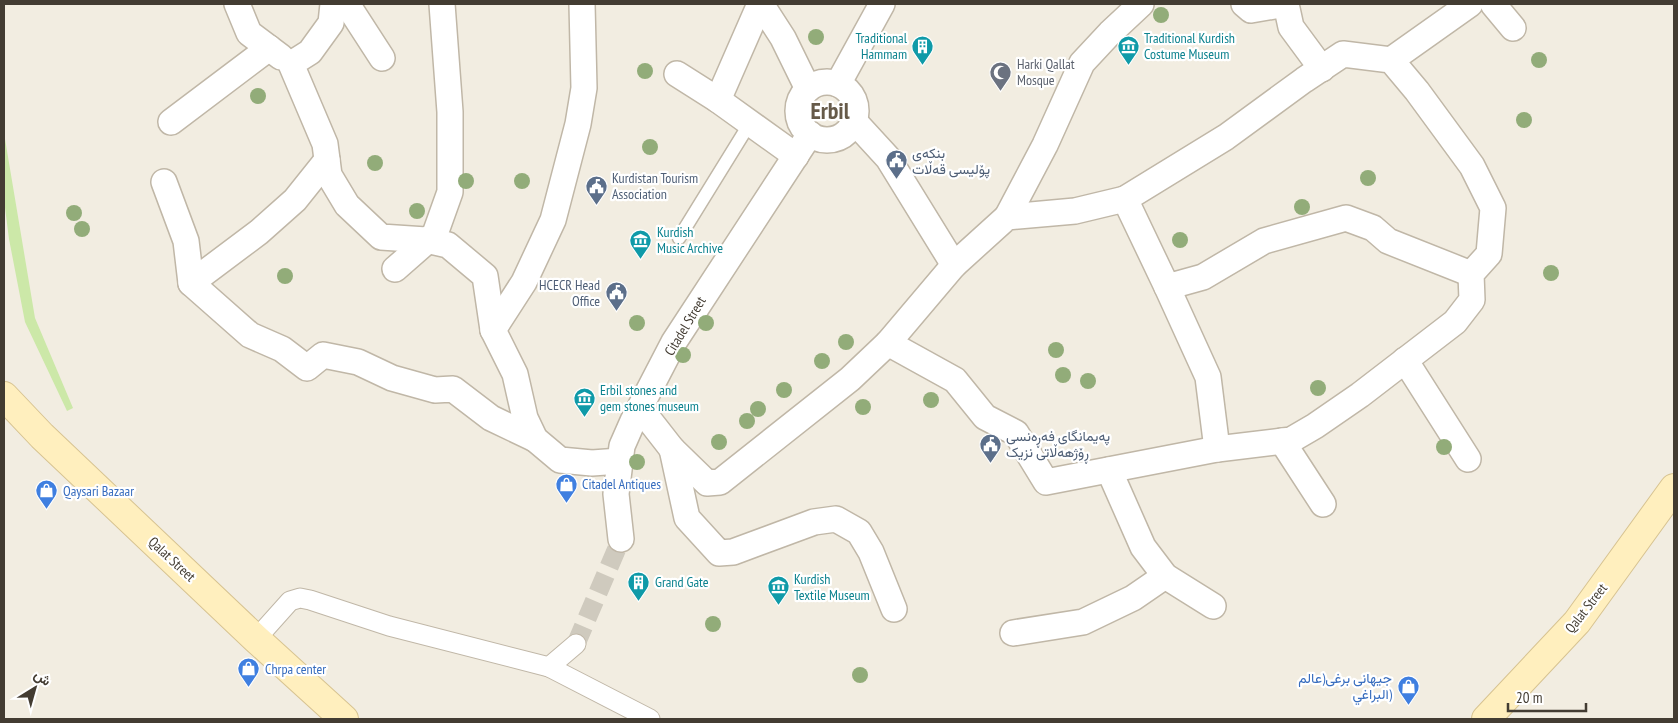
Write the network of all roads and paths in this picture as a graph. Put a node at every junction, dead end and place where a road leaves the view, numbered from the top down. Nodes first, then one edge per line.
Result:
1 (237, 4) edge
2 (333, 4) edge
3 (347, 4) edge
4 (442, 4) edge
5 (582, 4) edge
6 (761, 4) edge
7 (882, 4) edge
8 (1141, 4) edge
9 (1244, 4) edge
10 (1286, 4) edge
11 (1470, 4) edge
12 (1494, 4) edge
13 (1513, 28) dead end
14 (269, 48) junction
15 (382, 58) dead end
16 (1391, 60) junction
17 (291, 64) junction
18 (1322, 68) junction
19 (677, 74) dead end
20 (838, 84) junction
21 (808, 89) junction
22 (718, 100) junction
23 (854, 121) junction
24 (171, 122) dead end
25 (750, 123) junction
26 (810, 134) junction
27 (796, 156) junction
28 (327, 160) junction
29 (164, 182) dead end
30 (1125, 199) junction
31 (1007, 217) junction
32 (679, 238) dead end
33 (426, 240) junction
34 (954, 265) junction
35 (394, 269) dead end
36 (1471, 274) junction
37 (191, 283) junction
38 (1167, 288) junction
39 (493, 330) junction
40 (888, 343) junction
41 (1405, 360) junction
42 (4, 396) edge
43 (640, 408) junction
44 (535, 439) junction
45 (1282, 441) junction
46 (672, 449) junction
47 (1217, 449) junction
48 (1468, 459) dead end
49 (620, 461) junction
50 (1109, 470) junction
51 (1674, 488) edge
52 (1324, 504) dead end
53 (622, 539) tunnel mouth
54 (1165, 576) junction
55 (1213, 606) dead end
56 (894, 609) dead end
57 (1013, 633) dead end
58 (256, 639) junction
59 (576, 644) tunnel mouth
60 (548, 667) junction
61 (344, 719) edge
62 (650, 719) edge
63 (1486, 719) edge

1 - 14 street
2 - 17 street
3 - 15 street
4 - 33 street
5 - 39 street
6 - 21 street
6 - 22 street
7 - 20 street
8 - 31 street
9 - 10 street
10 - 18 street
11 - 16 street
12 - 13 street
14 - 17 street
14 - 24 street
16 - 18 street
16 - 36 street
17 - 28 street
18 - 30 street
19 - 22 street
20 - 21 street
20 - 23 street
21 - 26 street
22 - 25 street
23 - 26 street
23 - 34 street
25 - 27 street
25 - 32 lane
26 - 27 street, Citadel Street
27 - 43 street, Citadel Street
28 - 33 street
28 - 37 street
29 - 37 street
30 - 31 street
30 - 38 street
31 - 34 street
33 - 35 street
33 - 39 street
34 - 40 street
36 - 38 street
36 - 41 street
37 - 44 street
38 - 47 street
39 - 44 street
40 - 46 street
40 - 50 street
41 - 45 street
41 - 48 street
42 - 58 main road, Qalat Street
43 - 46 street
43 - 49 street, Citadel Street
44 - 49 street
45 - 47 street
45 - 52 street
46 - 56 street
47 - 50 street
49 - 53 street, Citadel Street
50 - 54 street
51 - 63 main road, Qalat Street
54 - 55 street
54 - 57 street
58 - 60 street
58 - 61 main road, Qalat Street
59 - 60 street
60 - 62 street

